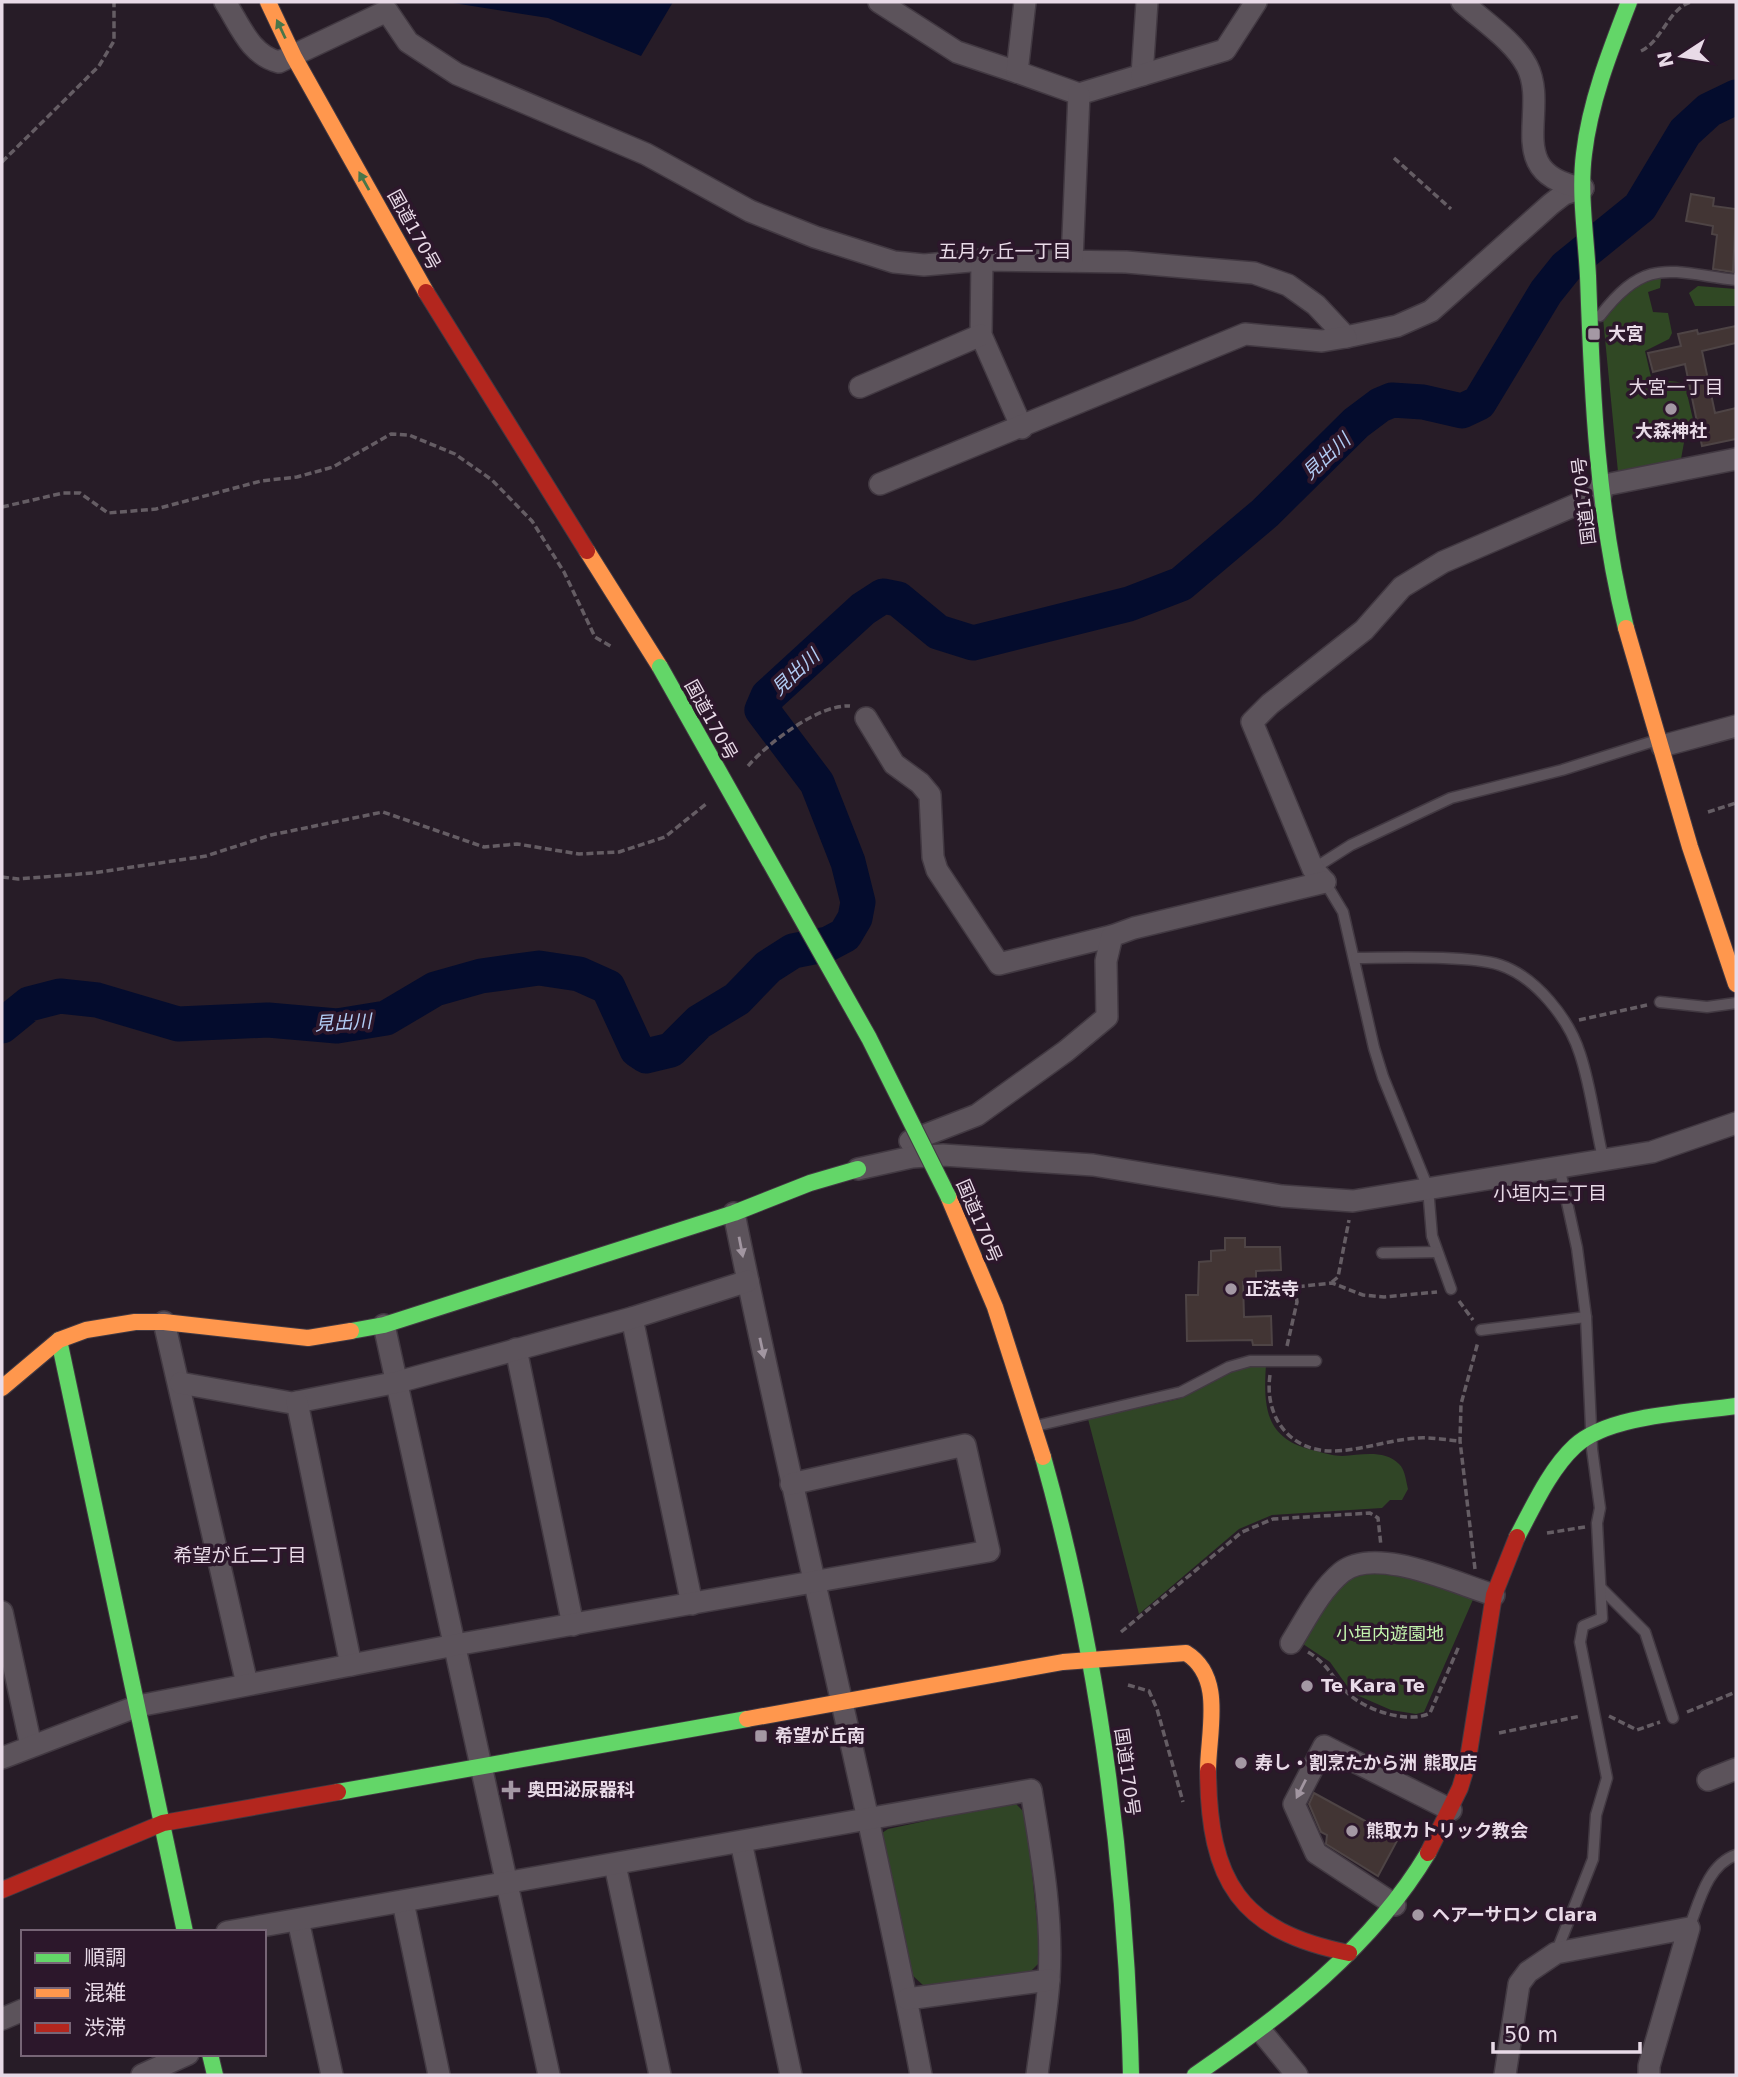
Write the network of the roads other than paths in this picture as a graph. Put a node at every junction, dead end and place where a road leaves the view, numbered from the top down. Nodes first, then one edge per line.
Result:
1 (225, 2) edge
2 (268, 2) edge
3 (879, 2) edge
4 (1025, 2) edge
5 (1147, 2) edge
6 (1256, 2) edge
7 (1462, 2) edge
8 (1629, 2) edge
9 (385, 6) edge
10 (302, 48) junction
11 (1017, 72) junction
12 (1142, 75) junction
13 (1079, 94) junction
14 (1583, 196) junction
15 (982, 260) junction
16 (1072, 261) junction
17 (1736, 280) edge
18 (1589, 334) junction
19 (981, 335) junction
20 (1346, 337) junction
21 (860, 387) dead end
22 (1022, 428) junction
23 (1736, 459) edge
24 (880, 484) dead end
25 (1600, 490) junction
26 (866, 718) road end
27 (1736, 726) edge
28 (1661, 742) junction
29 (1319, 875) junction
30 (1112, 936) junction
31 (1356, 958) junction
32 (1736, 984) edge
33 (1660, 1002) road end
34 (1736, 1003) edge
35 (1736, 1123) edge
36 (1603, 1158) junction
37 (885, 1163) junction
38 (1559, 1166) junction
39 (858, 1169) joint
40 (1428, 1188) junction
41 (734, 1213) junction
42 (1436, 1252) junction
43 (1382, 1253) dead end
44 (747, 1281) junction
45 (1451, 1289) road end
46 (1586, 1317) junction
47 (632, 1318) junction
48 (164, 1322) junction
49 (384, 1325) junction
50 (1481, 1330) road end
51 (59, 1340) junction
52 (516, 1349) junction
53 (1316, 1361) dead end
54 (398, 1382) junction
55 (180, 1383) junction
56 (2, 1388) edge
57 (297, 1402) junction
58 (1736, 1406) edge
59 (1033, 1426) junction
60 (1592, 1434) junction
61 (791, 1484) junction
62 (817, 1582) junction
63 (1601, 1588) junction
64 (1487, 1593) junction
65 (692, 1604) junction
66 (2, 1612) edge
67 (573, 1625) junction
68 (1291, 1643) road end
69 (456, 1645) junction
70 (1092, 1661) junction
71 (351, 1665) junction
72 (247, 1684) junction
73 (842, 1700) junction
74 (138, 1706) junction
75 (1673, 1718) dead end
76 (31, 1746) junction
77 (2, 1758) edge
78 (481, 1764) junction
79 (1736, 1769) edge
80 (1708, 1780) dead end
81 (1451, 1810) junction
82 (866, 1818) junction
83 (163, 1823) junction
84 (741, 1842) junction
85 (1736, 1855) edge
86 (615, 1865) junction
87 (507, 1882) junction
88 (2, 1890) edge
89 (402, 1902) junction
90 (1395, 1905) junction
91 (298, 1920) junction
92 (1689, 1928) junction
93 (185, 1930) edge
94 (239, 1930) edge
95 (1349, 1953) junction
96 (1556, 1953) junction
97 (1049, 1980) junction
98 (907, 1999) junction
99 (21, 2011) edge
100 (2, 2019) edge
101 (1261, 2031) junction
102 (184, 2056) edge
103 (210, 2056) edge
104 (142, 2075) edge
105 (215, 2075) edge
106 (332, 2075) edge
107 (439, 2075) edge
108 (549, 2075) edge
109 (660, 2075) edge
110 (790, 2075) edge
111 (921, 2075) edge
112 (1037, 2075) edge
113 (1131, 2075) edge
114 (1195, 2075) edge
115 (1297, 2075) edge
116 (1505, 2075) edge
117 (1649, 2075) edge

1 - 10 street
10 -> 2 main road, 国道170号
3 - 11 street
4 - 11 street
5 - 12 street
6 - 12 street
7 - 14 street
8 - 14 main road, 国道170号
9 - 10 street
9 - 15 street
10 - 59 main road, 国道170号, bridge
11 - 13 street
12 - 13 street
13 - 16 street
14 - 18 main road, 国道170号
14 - 20 street
15 - 16 street
15 - 19 street
16 - 20 street
17 - 18 lane
18 - 25 main road, 国道170号
19 - 21 street
19 - 22 street
20 - 22 street
22 - 24 street
23 - 25 street
25 - 28 main road, 国道170号
25 - 29 street
26 - 30 street
27 - 28 street
28 - 29 lane
28 - 32 main road, 国道170号
29 - 30 street
29 - 31 lane
30 - 37 street
31 - 36 lane
31 - 40 lane
33 - 34 lane
35 - 36 street
36 - 38 street
37 - 39 street
37 - 40 street
38 - 40 street
38 - 46 lane
39 - 41 main road
40 - 42 lane
41 -> 44 street
41 - 49 main road
42 - 43 lane
42 - 45 lane
44 - 47 street
44 -> 61 street
46 - 50 lane
46 - 60 lane
47 - 52 street
47 - 65 street
48 - 49 main road
48 - 51 main road
48 - 55 street
49 - 54 street
51 - 56 main road
51 - 74 main road
52 - 54 street
52 - 67 street
53 - 59 lane
54 - 57 street
54 - 69 street
55 - 57 street
55 - 72 street
57 - 71 street
58 - 60 main road
59 - 70 main road, 国道170号
60 - 63 lane
60 - 64 main road
61 - 62 street
61 - 62 street
62 - 65 street
62 - 73 street
63 - 75 lane
63 - 96 lane
64 - 68 street
64 - 81 main road
65 - 67 street
66 - 76 street
67 - 69 street
69 - 71 street
69 - 78 street
70 - 73 main road
70 - 95 main road
70 - 113 main road, 国道170号
71 - 72 street
72 - 74 street
73 - 78 main road
73 - 82 street
74 - 76 street
74 - 83 main road
76 - 77 street
78 - 83 main road
78 - 87 street
79 - 80 street
81 - 90 main road
81 -> 90 street
82 - 84 street
82 - 97 street
82 - 98 street
83 - 88 main road
83 - 93 main road
84 - 86 street
84 - 110 street
85 - 92 lane
86 - 87 street
86 - 109 street
87 - 89 street
87 - 108 street
89 - 91 street
89 - 107 street
90 - 95 main road
91 - 94 street
91 - 106 street
92 - 96 street
92 - 117 street
95 - 101 main road
96 - 116 street
97 - 98 street
97 - 112 street
98 - 111 street
99 - 100 street
101 - 114 main road
101 - 115 street
102 - 104 street
103 - 105 main road

